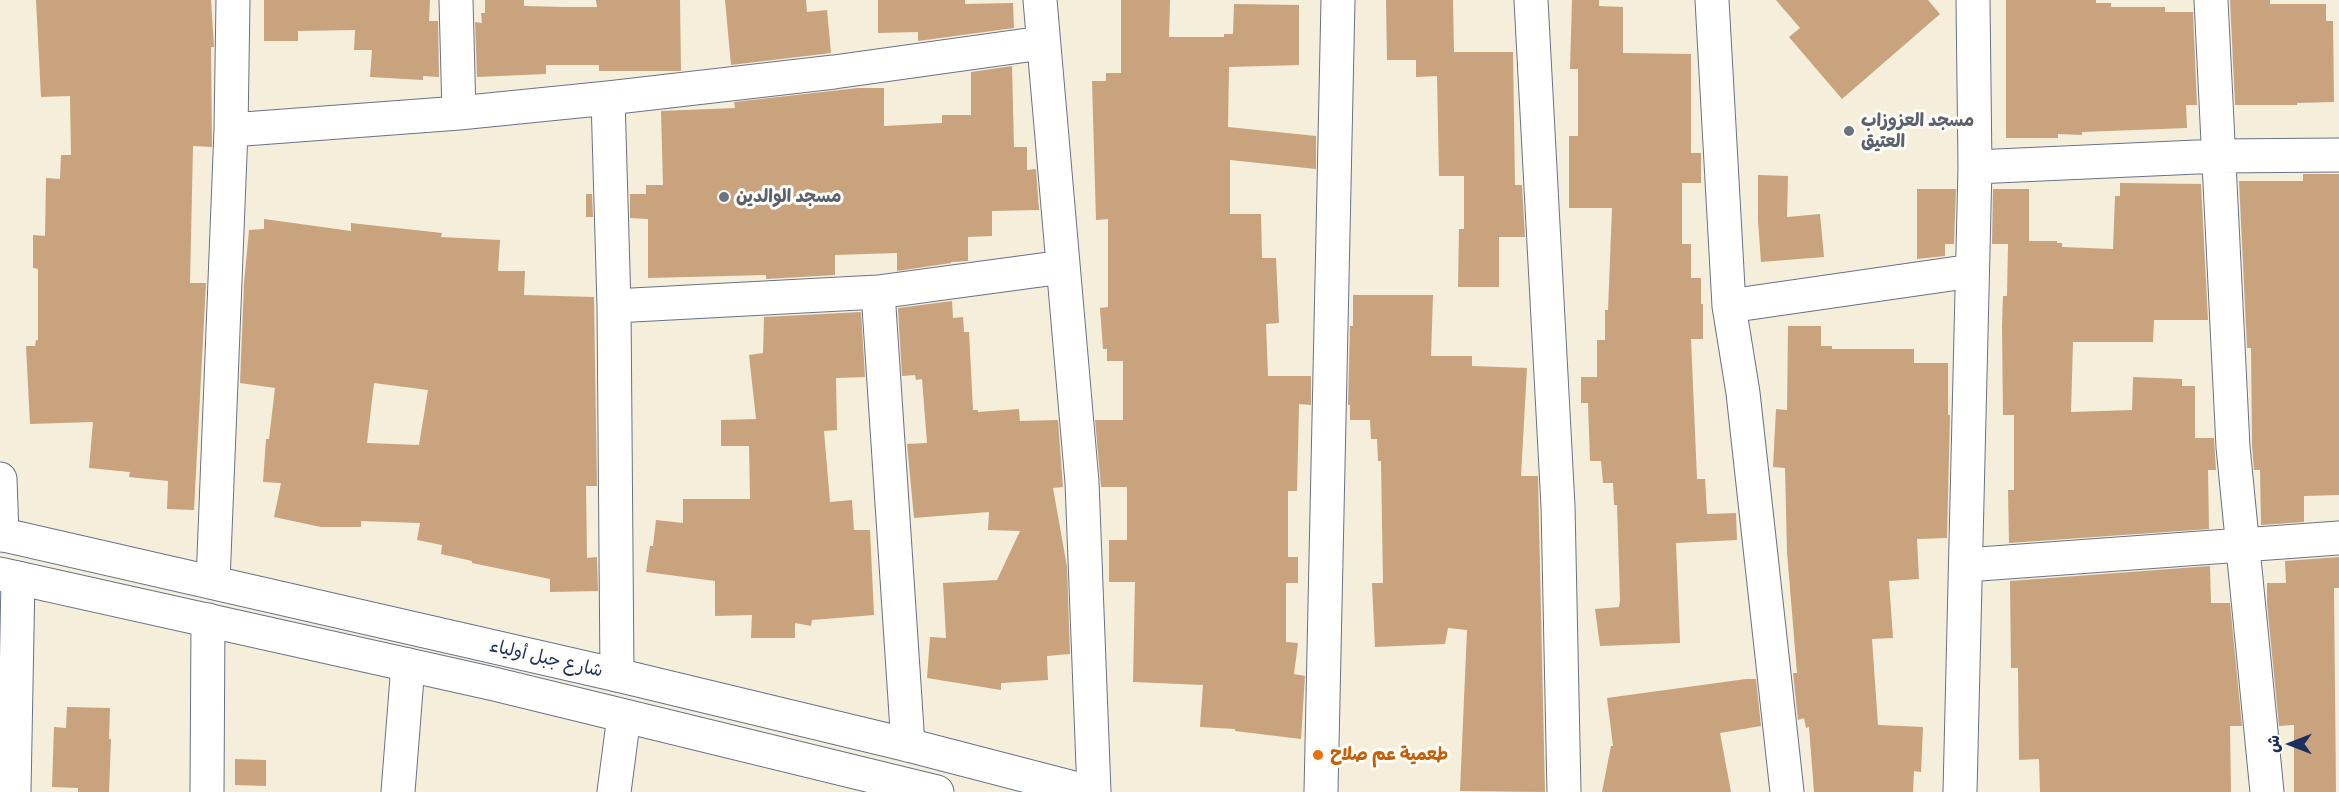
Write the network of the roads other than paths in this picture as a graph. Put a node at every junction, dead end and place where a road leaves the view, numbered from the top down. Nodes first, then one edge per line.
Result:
1 (233, 0) edge
2 (456, 0) edge
3 (1040, 0) edge
4 (1338, 0) edge
5 (1531, 0) edge
6 (1712, 0) edge
7 (1973, 0) edge
8 (2211, 0) edge
9 (1042, 43) junction
10 (608, 98) junction
11 (459, 113) junction
12 (231, 130) junction
13 (2339, 155) edge
14 (2219, 156) junction
15 (1975, 167) junction
16 (1063, 267) junction
17 (1972, 271) junction
18 (878, 292) junction
19 (615, 306) junction
20 (1729, 306) junction
21 (0, 478) edge
22 (1, 535) edge
23 (2339, 538) edge
24 (2242, 545) junction
25 (1966, 565) junction
26 (9, 576) edge
27 (213, 582) junction
28 (208, 620) junction
29 (408, 664) junction
30 (617, 675) junction
31 (624, 716) junction
32 (908, 745) junction
33 (14, 792) edge
34 (207, 792) edge
35 (398, 792) edge
36 (614, 792) edge
37 (937, 792) edge
38 (1089, 792) edge
39 (1094, 792) edge
40 (1321, 792) edge
41 (1564, 792) edge
42 (1787, 792) edge
43 (1960, 792) edge
44 (2267, 792) edge

1 - 12 street
2 - 11 street
3 - 9 street
4 - 40 street
5 - 41 street
6 - 20 street
7 - 15 street
8 - 14 street
9 - 10 street
9 - 16 street
10 - 11 street
10 - 19 street
11 - 12 street
12 - 27 street
13 - 14 street
14 - 15 street
14 - 24 street
15 - 17 street
16 - 18 street
16 - 39 street
17 - 20 street
17 - 25 street
18 - 19 street
18 - 32 street
19 - 30 street
20 - 42 street
21 - 22 street
22 - 27 street, شارع جبل أولياء
23 - 24 street
24 - 25 street
24 - 44 street
25 - 43 street
26 - 28 street, شارع جبل أولياء
26 - 33 street
27 - 30 street, شارع جبل أولياء
28 - 29 street, شارع جبل أولياء
28 - 34 street
29 - 31 street, شارع جبل أولياء
29 - 35 street
30 - 32 street, شارع جبل أولياء
31 - 36 street
31 - 37 street, شارع جبل أولياء
32 - 38 street, شارع جبل أولياء

